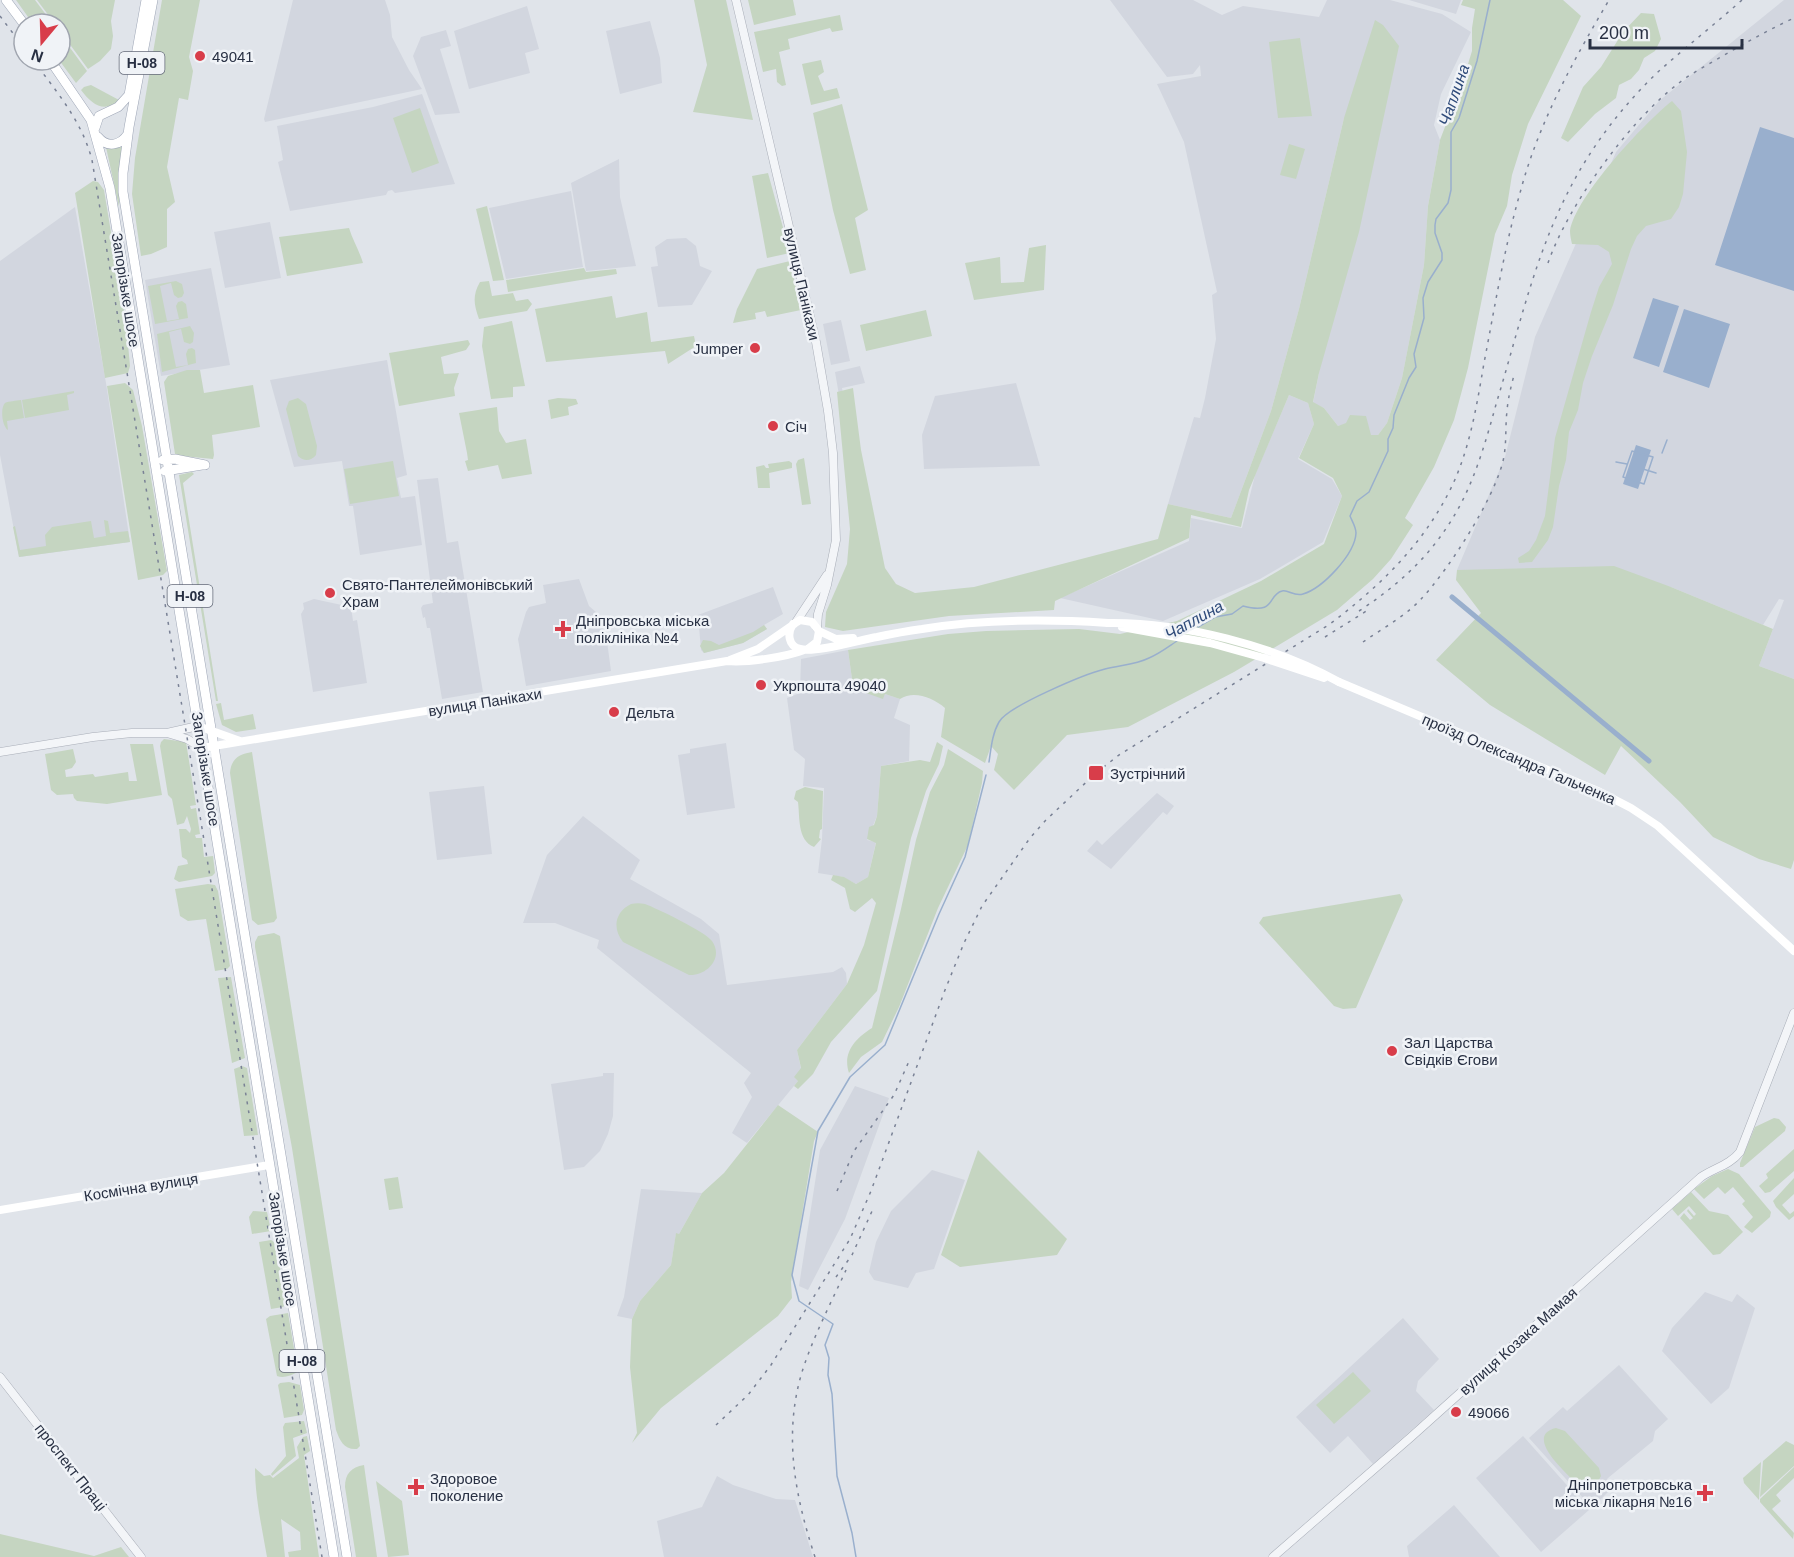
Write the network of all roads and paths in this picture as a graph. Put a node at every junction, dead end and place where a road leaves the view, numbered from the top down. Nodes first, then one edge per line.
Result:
1 (146, 0) edge
2 (153, 0) edge
3 (736, 0) edge
4 (59, 72) edge
5 (73, 91) junction
6 (107, 111) junction
7 (128, 130) junction
8 (95, 132) junction
9 (167, 460) junction
10 (155, 462) junction
11 (169, 471) junction
12 (157, 473) junction
13 (829, 571) junction
14 (795, 623) junction
15 (818, 629) junction
16 (877, 637) junction
17 (806, 650) junction
18 (727, 661) junction
19 (198, 726) junction
20 (212, 732) junction
21 (167, 733) junction
22 (243, 742) junction
23 (214, 746) junction
24 (202, 747) junction
25 (0, 752) edge
26 (1794, 951) edge
27 (1794, 1014) edge
28 (282, 1162) junction
29 (269, 1165) junction
30 (0, 1210) edge
31 (0, 1377) edge
32 (330, 1459) junction
33 (318, 1461) junction
34 (141, 1557) edge
35 (334, 1557) edge
36 (347, 1557) edge
37 (1273, 1557) edge

1 - 6 main road, Н-08
2 - 7 main road, Запорізьке шосе / Н-08
3 - 13 street, вулиця Панікахи
4 - 5 main road
5 - 6 main road
5 - 8 main road, Запорізьке шосе
6 - 7 main road
6 - 8 main road, Н-08
7 - 8 main road
7 - 9 main road, Запорізьке шосе / Н-08
8 - 10 main road, Запорізьке шосе / Н-08
9 - 10 main road
9 - 11 main road, Запорізьке шосе / Н-08
9 - 11 main road
10 - 12 main road, Запорізьке шосе / Н-08
11 - 12 main road
11 - 20 main road, Запорізьке шосе / Н-08
12 - 19 main road, Запорізьке шосе / Н-08
13 - 14 street, вулиця Панікахи
13 - 15 street, вулиця Панікахи
14 - 15 main road
14 - 17 main road
14 - 18 main road, вулиця Панікахи
15 - 16 main road
15 - 17 main road
16 - 17 main road, вулиця Панікахи
16 - 26 main road, проїзд Олександра Гальченка, bridge
17 - 18 main road, вулиця Панікахи
18 - 22 main road, вулиця Панікахи
19 - 20 main road, вулиця Панікахи
19 - 21 street, вулиця Панікахи
19 - 24 main road, Запорізьке шосе / Н-08
20 - 22 main road, вулиця Панікахи
20 - 23 main road, Запорізьке шосе / Н-08
21 - 24 street, вулиця Панікахи
21 - 25 street, вулиця Панікахи
22 - 23 main road, вулиця Панікахи
23 - 24 main road, вулиця Панікахи
23 - 28 main road, Запорізьке шосе / Н-08
24 - 29 main road, Запорізьке шосе / Н-08
27 - 37 street, вулиця Козака Мамая
28 - 29 main road, Космічна вулиця
28 - 32 main road, Запорізьке шосе / Н-08
29 - 30 main road, Космічна вулиця
29 - 33 main road, Запорізьке шосе / Н-08
31 - 34 street, проспект Праці
32 - 33 main road
32 - 36 main road, Запорізьке шосе / Н-08
33 - 35 main road, Запорізьке шосе / Н-08

